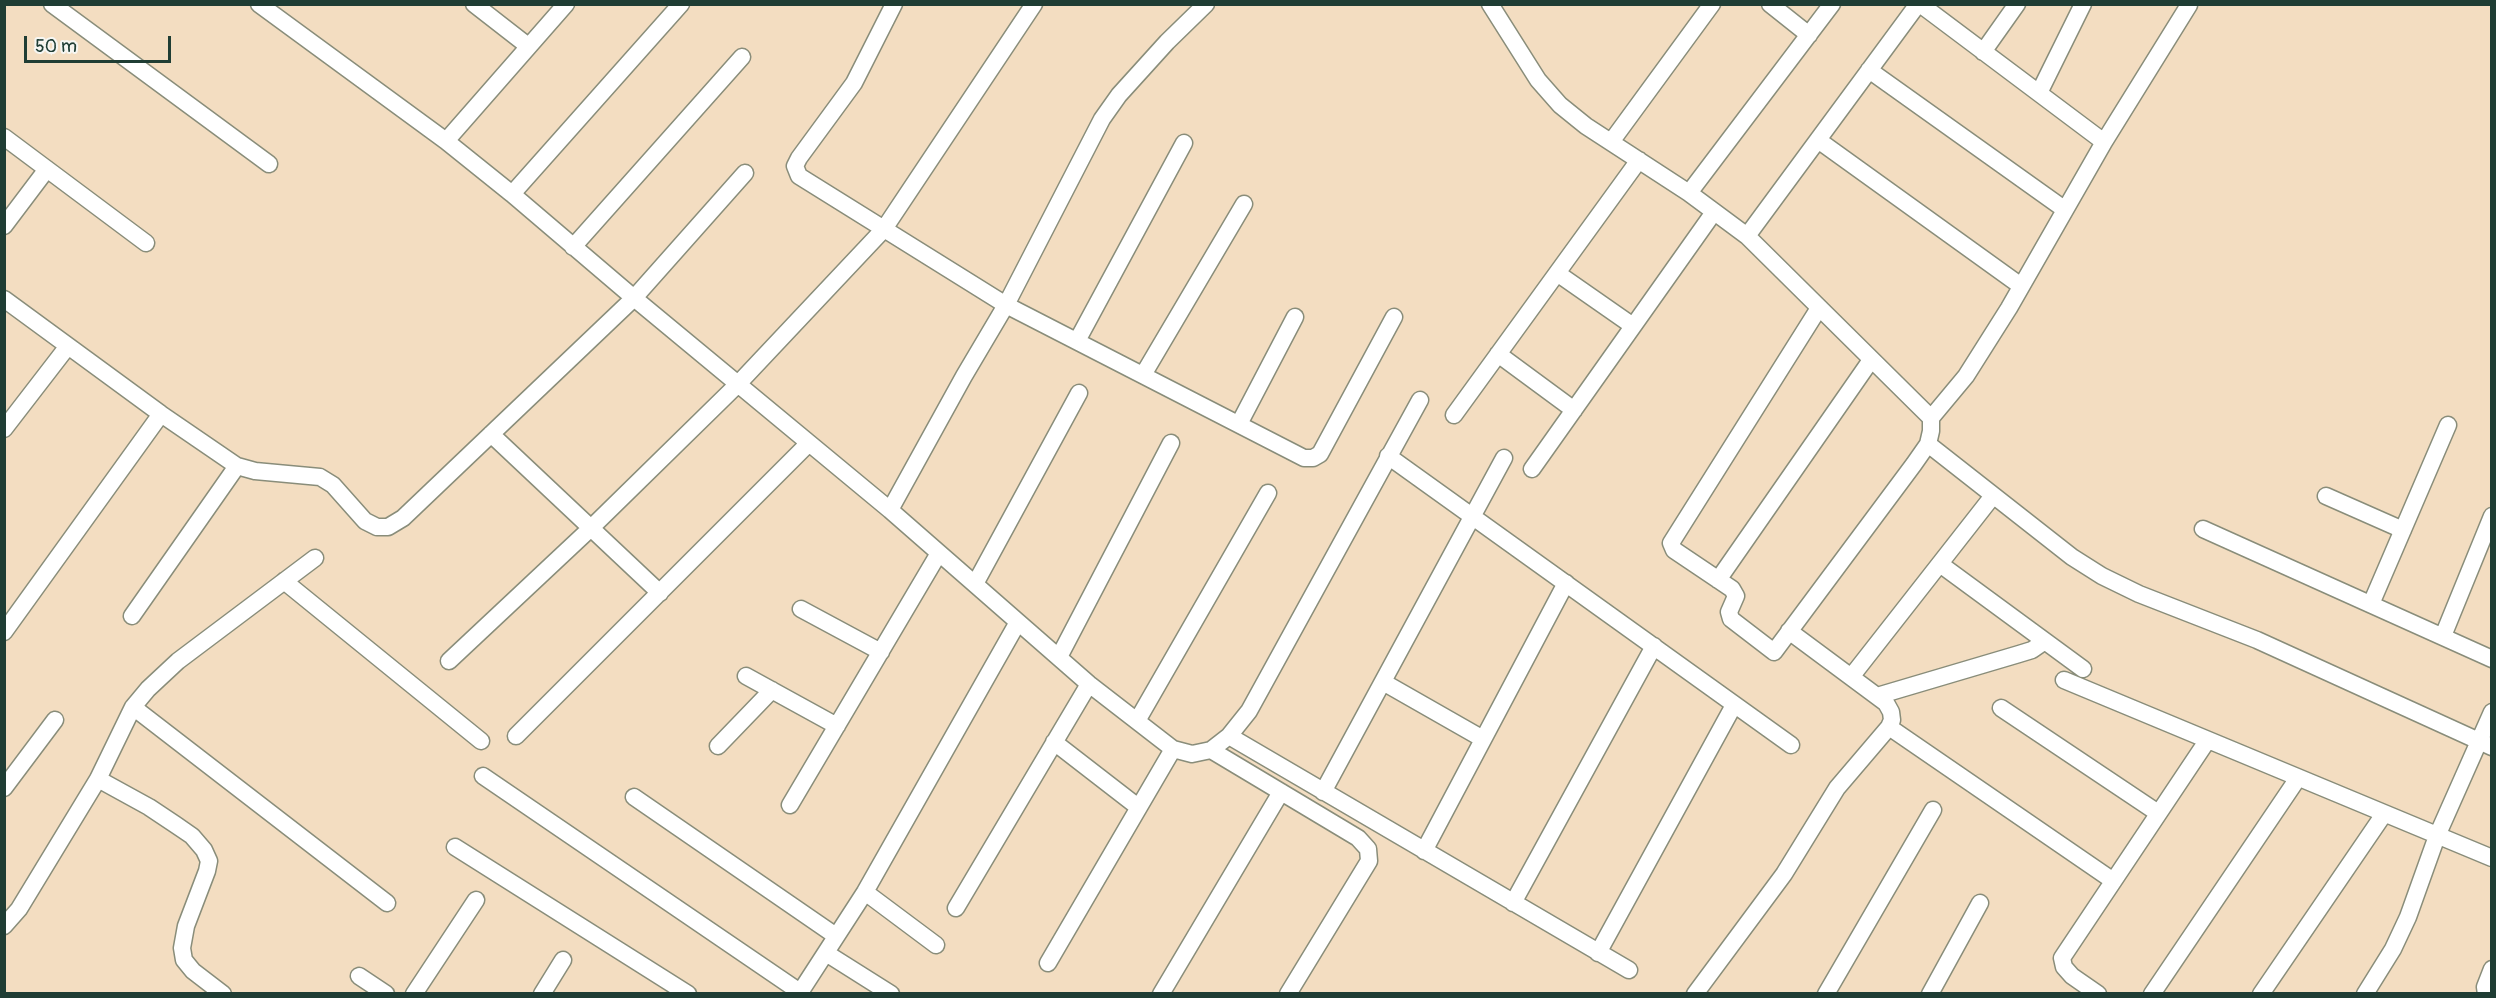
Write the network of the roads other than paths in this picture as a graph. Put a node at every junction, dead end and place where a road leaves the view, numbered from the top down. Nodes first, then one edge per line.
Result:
1 (52, 4) edge
2 (260, 4) edge
3 (474, 4) edge
4 (566, 4) edge
5 (681, 4) edge
6 (894, 4) edge
7 (1034, 4) edge
8 (1206, 4) edge
9 (1490, 4) edge
10 (1712, 4) edge
11 (1770, 4) edge
12 (1832, 4) edge
13 (1919, 4) edge
14 (2017, 4) edge
15 (2083, 4) edge
16 (2189, 5) edge
17 (1809, 34) junction
18 (528, 46) junction
19 (1983, 52) junction
20 (742, 57) dead end
21 (1869, 70) junction
22 (2039, 93) junction
23 (4, 137) edge
24 (1818, 140) junction
25 (446, 141) junction
26 (1611, 142) junction
27 (2104, 142) junction
28 (1184, 143) dead end
29 (1639, 160) junction
30 (269, 164) dead end
31 (47, 169) junction
32 (745, 172) dead end
33 (1689, 193) junction
34 (512, 194) junction
35 (1244, 204) dead end
36 (2064, 210) junction
37 (1714, 212) junction
38 (4, 226) edge
39 (884, 229) junction
40 (1747, 237) junction
41 (146, 243) dead end
42 (573, 247) junction
43 (1557, 273) junction
44 (2021, 286) junction
45 (634, 298) junction
46 (4, 300) edge
47 (1006, 305) junction
48 (1819, 308) junction
49 (1295, 316) dead end
50 (1394, 317) dead end
51 (1633, 326) junction
52 (1077, 341) junction
53 (68, 346) junction
54 (1498, 354) junction
55 (1871, 360) junction
56 (1143, 375) junction
57 (738, 384) junction
58 (1079, 393) dead end
59 (1420, 400) dead end
60 (1574, 410) junction
61 (161, 414) junction
62 (1454, 415) dead end
63 (1931, 418) junction
64 (1239, 424) junction
65 (2448, 425) dead end
66 (4, 429) edge
67 (491, 434) junction
68 (809, 443) junction
69 (1172, 443) dead end
70 (1928, 444) junction
71 (1388, 456) junction
72 (1504, 458) dead end
73 (237, 466) junction
74 (1532, 469) dead end
75 (1268, 493) dead end
76 (1992, 496) junction
77 (2326, 496) dead end
78 (890, 510) junction
79 (2492, 516) edge
80 (1473, 517) junction
81 (592, 527) junction
82 (2203, 529) dead end
83 (2403, 530) junction
84 (939, 553) junction
85 (315, 558) dead end
86 (1940, 564) junction
87 (1718, 580) junction
88 (284, 581) junction
89 (975, 584) junction
90 (1566, 584) junction
91 (660, 593) junction
92 (2371, 604) junction
93 (801, 609) dead end
94 (132, 616) dead end
95 (1018, 622) junction
96 (1789, 631) junction
97 (4, 632) edge
98 (2443, 636) junction
99 (2045, 641) junction
100 (1654, 646) junction
101 (881, 652) junction
102 (1059, 657) junction
103 (2492, 659) edge
104 (449, 661) dead end
105 (2083, 669) dead end
106 (746, 676) dead end
107 (1851, 677) junction
108 (2064, 680) dead end
109 (1383, 682) junction
110 (1089, 684) junction
111 (772, 690) junction
112 (1877, 696) junction
113 (1734, 705) junction
114 (133, 707) junction
115 (2001, 708) dead end
116 (2492, 712) edge
117 (55, 720) dead end
118 (1137, 721) junction
119 (837, 726) junction
120 (1890, 727) junction
121 (516, 736) dead end
122 (1229, 736) junction
123 (1483, 739) junction
124 (480, 741) dead end
125 (2207, 741) junction
126 (1054, 742) junction
127 (2485, 744) edge
128 (1791, 745) dead end
129 (718, 746) dead end
130 (1173, 749) junction
131 (1211, 750) junction
132 (483, 776) dead end
133 (2298, 778) junction
134 (98, 779) junction
135 (4, 788) edge
136 (1281, 792) junction
137 (1323, 792) junction
138 (633, 796) dead end
139 (790, 805) dead end
140 (1138, 807) junction
141 (1933, 810) dead end
142 (2158, 813) junction
143 (2384, 814) junction
144 (2438, 836) junction
145 (455, 846) dead end
146 (1424, 851) junction
147 (2492, 858) edge
148 (2112, 880) junction
149 (865, 892) junction
150 (476, 900) dead end
151 (387, 903) dead end
152 (1513, 903) junction
153 (1980, 903) dead end
154 (956, 908) dead end
155 (4, 926) edge
156 (836, 936) junction
157 (936, 945) dead end
158 (1598, 952) junction
159 (826, 953) junction
160 (563, 960) dead end
161 (1048, 963) dead end
162 (2492, 969) edge
163 (1629, 970) dead end
164 (359, 976) dead end
165 (223, 993) edge
166 (386, 993) edge
167 (414, 993) edge
168 (542, 993) edge
169 (688, 993) edge
170 (800, 993) edge
171 (891, 993) edge
172 (1161, 993) edge
173 (1288, 993) edge
174 (1695, 993) edge
175 (1826, 993) edge
176 (1930, 993) edge
177 (2098, 993) edge
178 (2152, 993) edge
179 (2261, 993) edge
180 (2365, 993) edge
181 (2486, 993) edge

1 - 30 street
2 - 25 street
3 - 18 street
4 - 18 street
5 - 34 street
6 - 39 street
7 - 39 street
8 - 47 street
9 - 26 street
10 - 26 street
11 - 17 street
12 - 17 street
13 - 19 street
13 - 21 street
14 - 19 street
15 - 22 street
16 - 27 street
17 - 33 street
18 - 25 street
19 - 22 street
20 - 42 street
21 - 24 street
21 - 36 street
22 - 27 street
23 - 31 street
24 - 40 street
24 - 44 street
25 - 34 street
26 - 29 street
27 - 36 street
28 - 52 street
29 - 33 street
29 - 43 street
31 - 38 street
31 - 41 street
32 - 45 street
33 - 37 street
34 - 42 street
35 - 56 street
36 - 44 street
37 - 40 street
37 - 51 street
39 - 47 street
39 - 57 street
40 - 48 street
42 - 45 street
43 - 51 street
43 - 54 street
44 - 63 street
45 - 57 street
45 - 67 street
46 - 53 street
47 - 52 street
47 - 78 street
48 - 55 street
48 - 87 street
49 - 64 street
50 - 64 street
51 - 60 street
52 - 56 street
53 - 61 street
53 - 66 street
54 - 60 street
54 - 62 street
55 - 63 street
55 - 87 street
56 - 64 street
57 - 68 street
57 - 81 street
58 - 89 street
59 - 71 street
60 - 74 street
61 - 73 street
61 - 97 street
63 - 70 street
65 - 83 street
67 - 73 street
67 - 81 street
68 - 78 street
68 - 91 street
69 - 102 street
70 - 76 street
70 - 96 street
71 - 80 street
71 - 122 street
72 - 80 street
73 - 94 street
75 - 118 street
76 - 86 street
76 - 127 street
77 - 83 street
78 - 84 street
79 - 98 street
80 - 90 street
80 - 109 street
81 - 91 street
81 - 104 street
82 - 92 street
83 - 92 street
84 - 89 street
84 - 101 street
85 - 88 street
86 - 99 street
86 - 107 street
87 - 96 street
88 - 114 street
88 - 124 street
89 - 95 street
90 - 100 street
90 - 123 street
91 - 121 street
92 - 98 street
93 - 101 street
95 - 102 street
95 - 149 street
96 - 107 street
98 - 103 street
99 - 105 street
99 - 112 street
100 - 113 street
100 - 152 street
101 - 119 street
102 - 110 street
106 - 111 street
107 - 112 street
108 - 125 street
109 - 123 street
109 - 137 street
110 - 118 street
110 - 126 street
111 - 119 street
111 - 129 street
112 - 120 street
113 - 128 street
113 - 158 street
114 - 134 street
114 - 151 street
115 - 142 street
116 - 127 street
117 - 135 street
118 - 130 street
119 - 139 street
120 - 148 street
120 - 174 street
122 - 131 street
122 - 137 street
123 - 146 street
125 - 133 street
125 - 142 street
126 - 140 street
126 - 154 street
127 - 144 street
130 - 131 street
130 - 140 street
131 - 136 street
132 - 170 street
133 - 143 street
133 - 178 street
134 - 155 street
134 - 165 street
136 - 172 street
136 - 173 street
137 - 146 street
138 - 156 street
140 - 161 street
141 - 175 street
142 - 148 street
143 - 144 street
143 - 179 street
144 - 147 street
144 - 180 street
145 - 169 street
146 - 152 street
148 - 177 street
149 - 156 street
149 - 157 street
150 - 167 street
152 - 158 street
153 - 176 street
156 - 159 street
158 - 163 street
159 - 170 street
159 - 171 street
160 - 168 street
162 - 181 street
164 - 166 street

